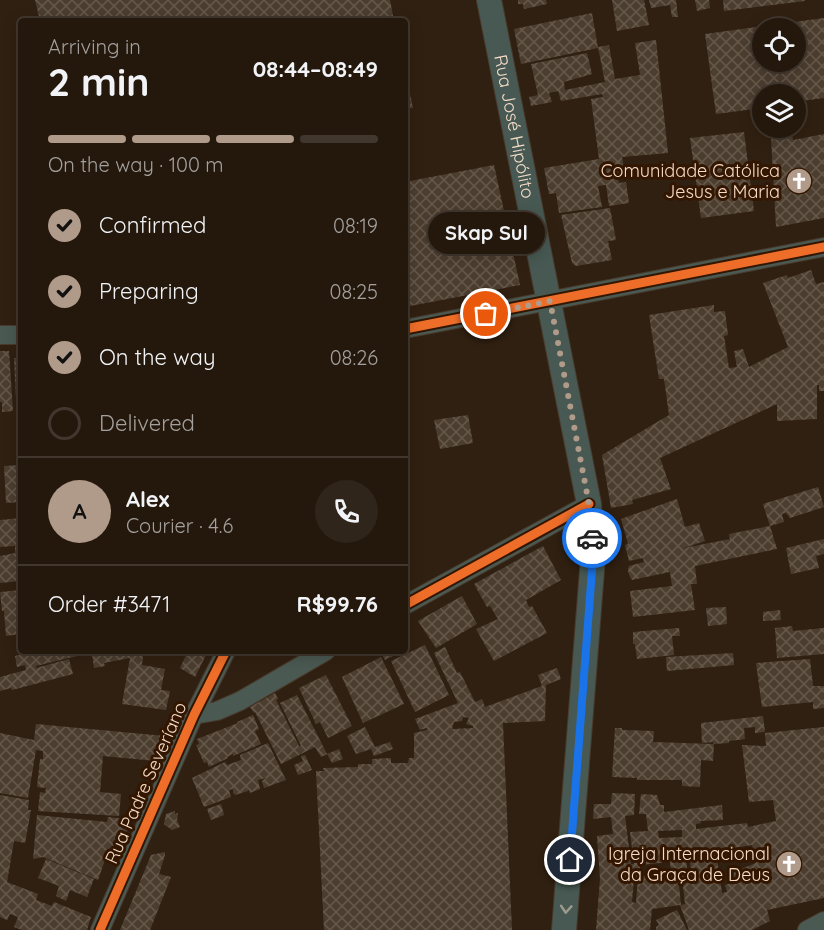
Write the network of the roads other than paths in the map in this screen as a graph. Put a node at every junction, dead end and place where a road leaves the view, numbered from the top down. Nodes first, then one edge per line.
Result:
1 (489, 0) edge
2 (824, 247) edge
3 (550, 301) junction
4 (408, 328) edge
5 (0, 335) edge
6 (18, 335) edge
7 (589, 504) junction
8 (408, 603) edge
9 (225, 654) edge
10 (321, 654) edge
11 (194, 716) junction
12 (824, 921) edge
13 (100, 930) edge
14 (564, 930) edge
15 (807, 930) edge

1 - 3 main road, Rua José Hipólito
2 - 3 street
3 - 4 street
3 - 7 main road, Rua José Hipólito
5 - 6 street
7 - 8 street
7 -> 14 main road, Rua José Hipólito
9 - 11 street, Rua Padre Severíano
10 - 11 street
11 - 13 street, Rua Padre Severíano
12 - 15 street

